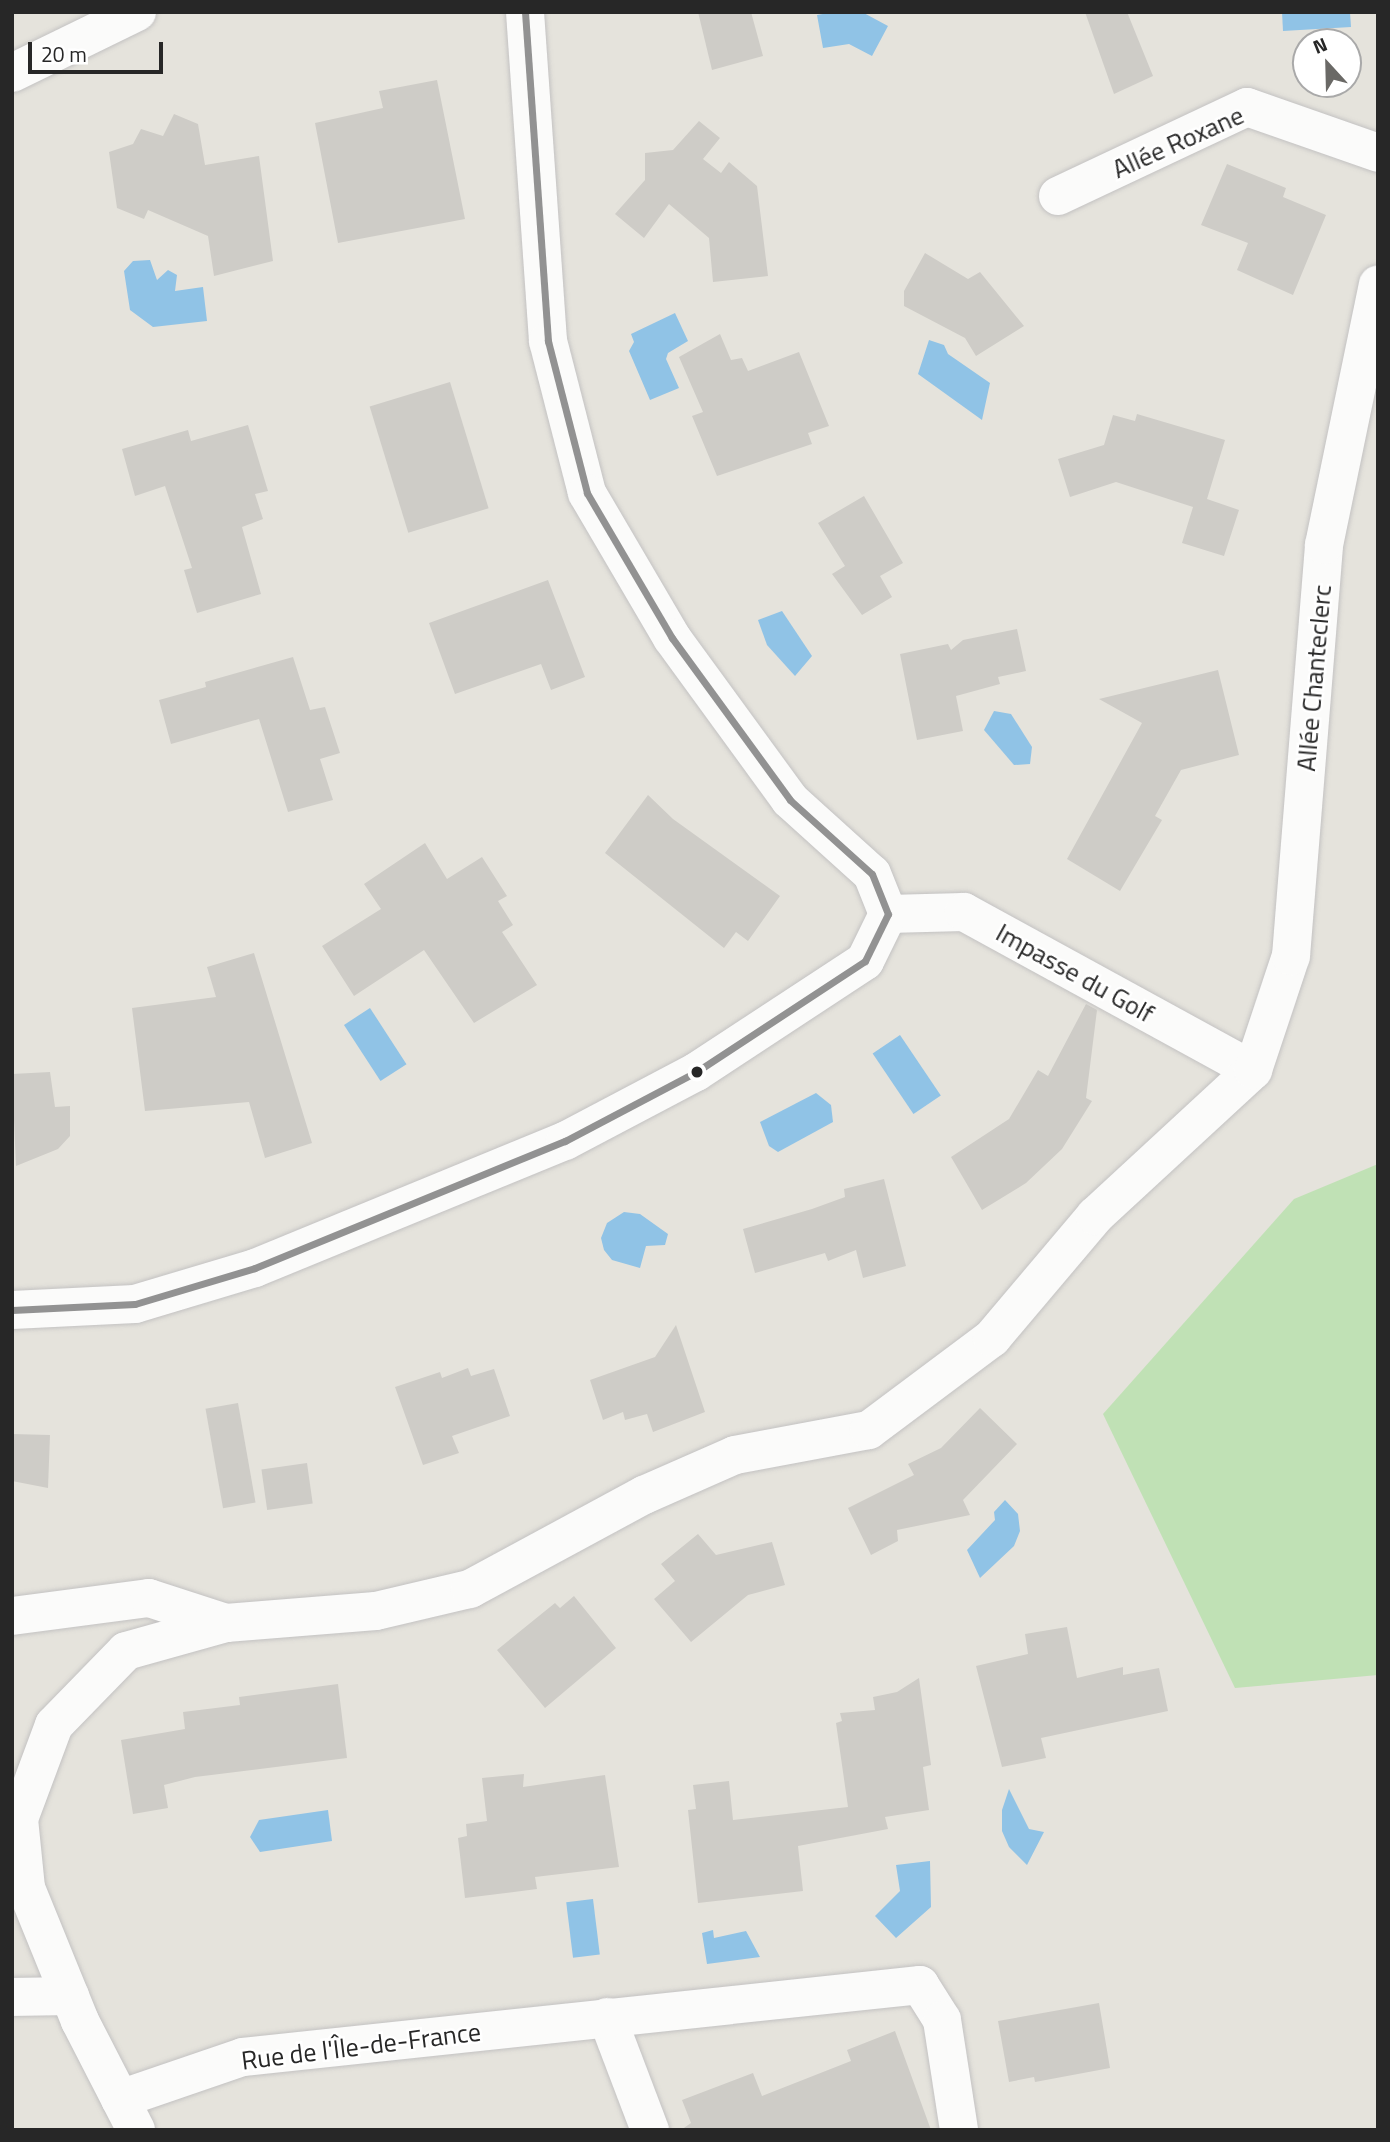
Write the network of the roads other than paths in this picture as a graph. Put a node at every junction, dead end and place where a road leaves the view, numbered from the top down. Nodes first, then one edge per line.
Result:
1 (137, 12) edge
2 (525, 12) edge
3 (12, 73) edge
4 (1378, 153) edge
5 (1058, 196) dead end
6 (1378, 285) edge
7 (888, 914) junction
8 (1253, 1070) junction
9 (12, 1310) edge
10 (12, 1616) edge
11 (226, 1623) junction
12 (70, 1996) junction
13 (12, 1997) edge
14 (607, 2017) junction
15 (128, 2114) edge
16 (650, 2130) edge
17 (959, 2130) edge

1 - 3 street
2 - 7 street
4 - 5 street, Allée Roxane
6 - 8 street, Allée Chanteclerc
7 - 8 street, Impasse du Golf
7 - 9 street
8 - 11 street
10 - 11 street
11 - 12 street
12 - 13 street
12 - 15 street
14 - 15 street, Rue de l'Île-de-France
14 - 16 street
14 - 17 street, Rue de l'Île-de-France

